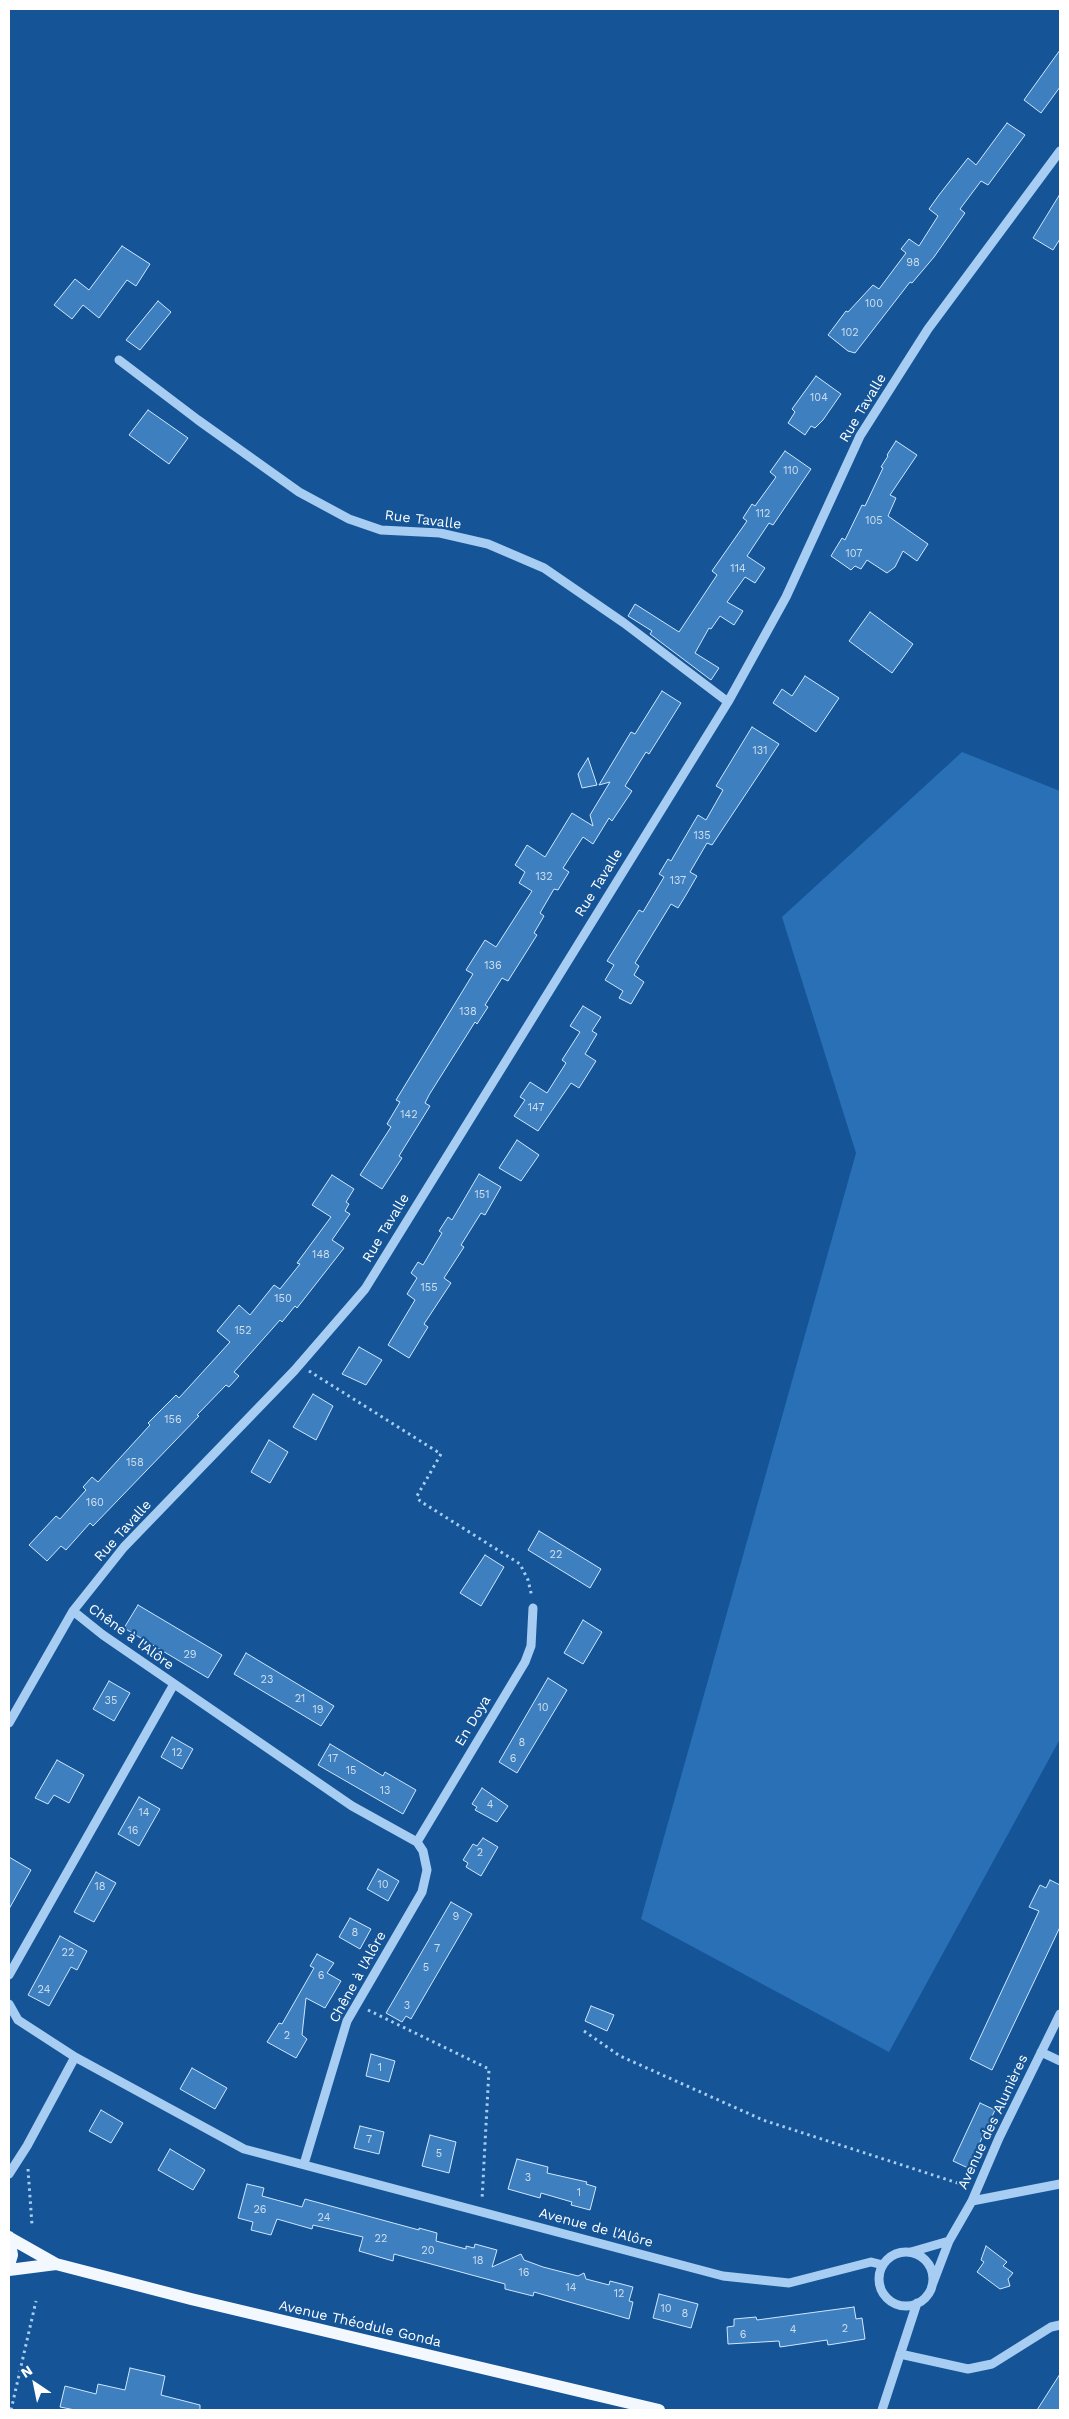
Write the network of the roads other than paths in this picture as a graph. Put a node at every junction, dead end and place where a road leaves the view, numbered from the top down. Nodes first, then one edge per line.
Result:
1 (1060, 151) edge
2 (119, 360) dead end
3 (728, 702) junction
4 (533, 1608) road end
5 (73, 1611) junction
6 (174, 1684) junction
7 (9, 1723) edge
8 (417, 1842) junction
9 (9, 1975) edge
10 (9, 2004) edge
11 (1060, 2014) edge
12 (1041, 2052) junction
13 (75, 2057) junction
14 (1060, 2061) edge
15 (304, 2164) junction
16 (9, 2174) edge
17 (1060, 2184) edge
18 (972, 2201) junction
19 (9, 2237) edge
20 (949, 2241) junction
21 (910, 2252) junction
22 (56, 2264) junction
23 (9, 2265) edge
24 (883, 2265) junction
25 (9, 2270) edge
26 (933, 2283) junction
27 (917, 2304) junction
28 (1060, 2325) edge
29 (900, 2354) junction
30 (658, 2410) edge
31 (882, 2410) edge

1 - 3 street, Rue Tavalle
2 - 3 street, Rue Tavalle
3 - 5 street, Rue Tavalle
4 - 8 street, En Doya
5 - 6 street, Chêne à l'Alôre
5 - 7 street, Rue Tavalle
6 - 8 street, Chêne à l'Alôre
6 - 9 street, Chêne à l'Alôre
8 - 15 street, Chêne à l'Alôre
10 - 13 street
11 - 12 street, Avenue des Alunières
12 - 14 street
12 - 18 street, Avenue des Alunières
13 - 15 street
13 - 16 street
15 - 24 street, Avenue de l'Alôre
17 - 18 street
18 - 20 street, Avenue des Alunières
19 - 22 main road, Avenue Théodule Gonda
19 - 23 main road
20 - 21 street
20 - 26 street, Avenue des Alunières
21 - 24 street
21 - 26 street
22 - 25 main road, Avenue Théodule Gonda
22 - 30 main road, Avenue Théodule Gonda
24 - 27 street
26 - 27 street, Avenue des Alunières
27 - 29 street, Avenue des Alunières
28 - 29 street
29 - 31 street, Avenue des Alunières

